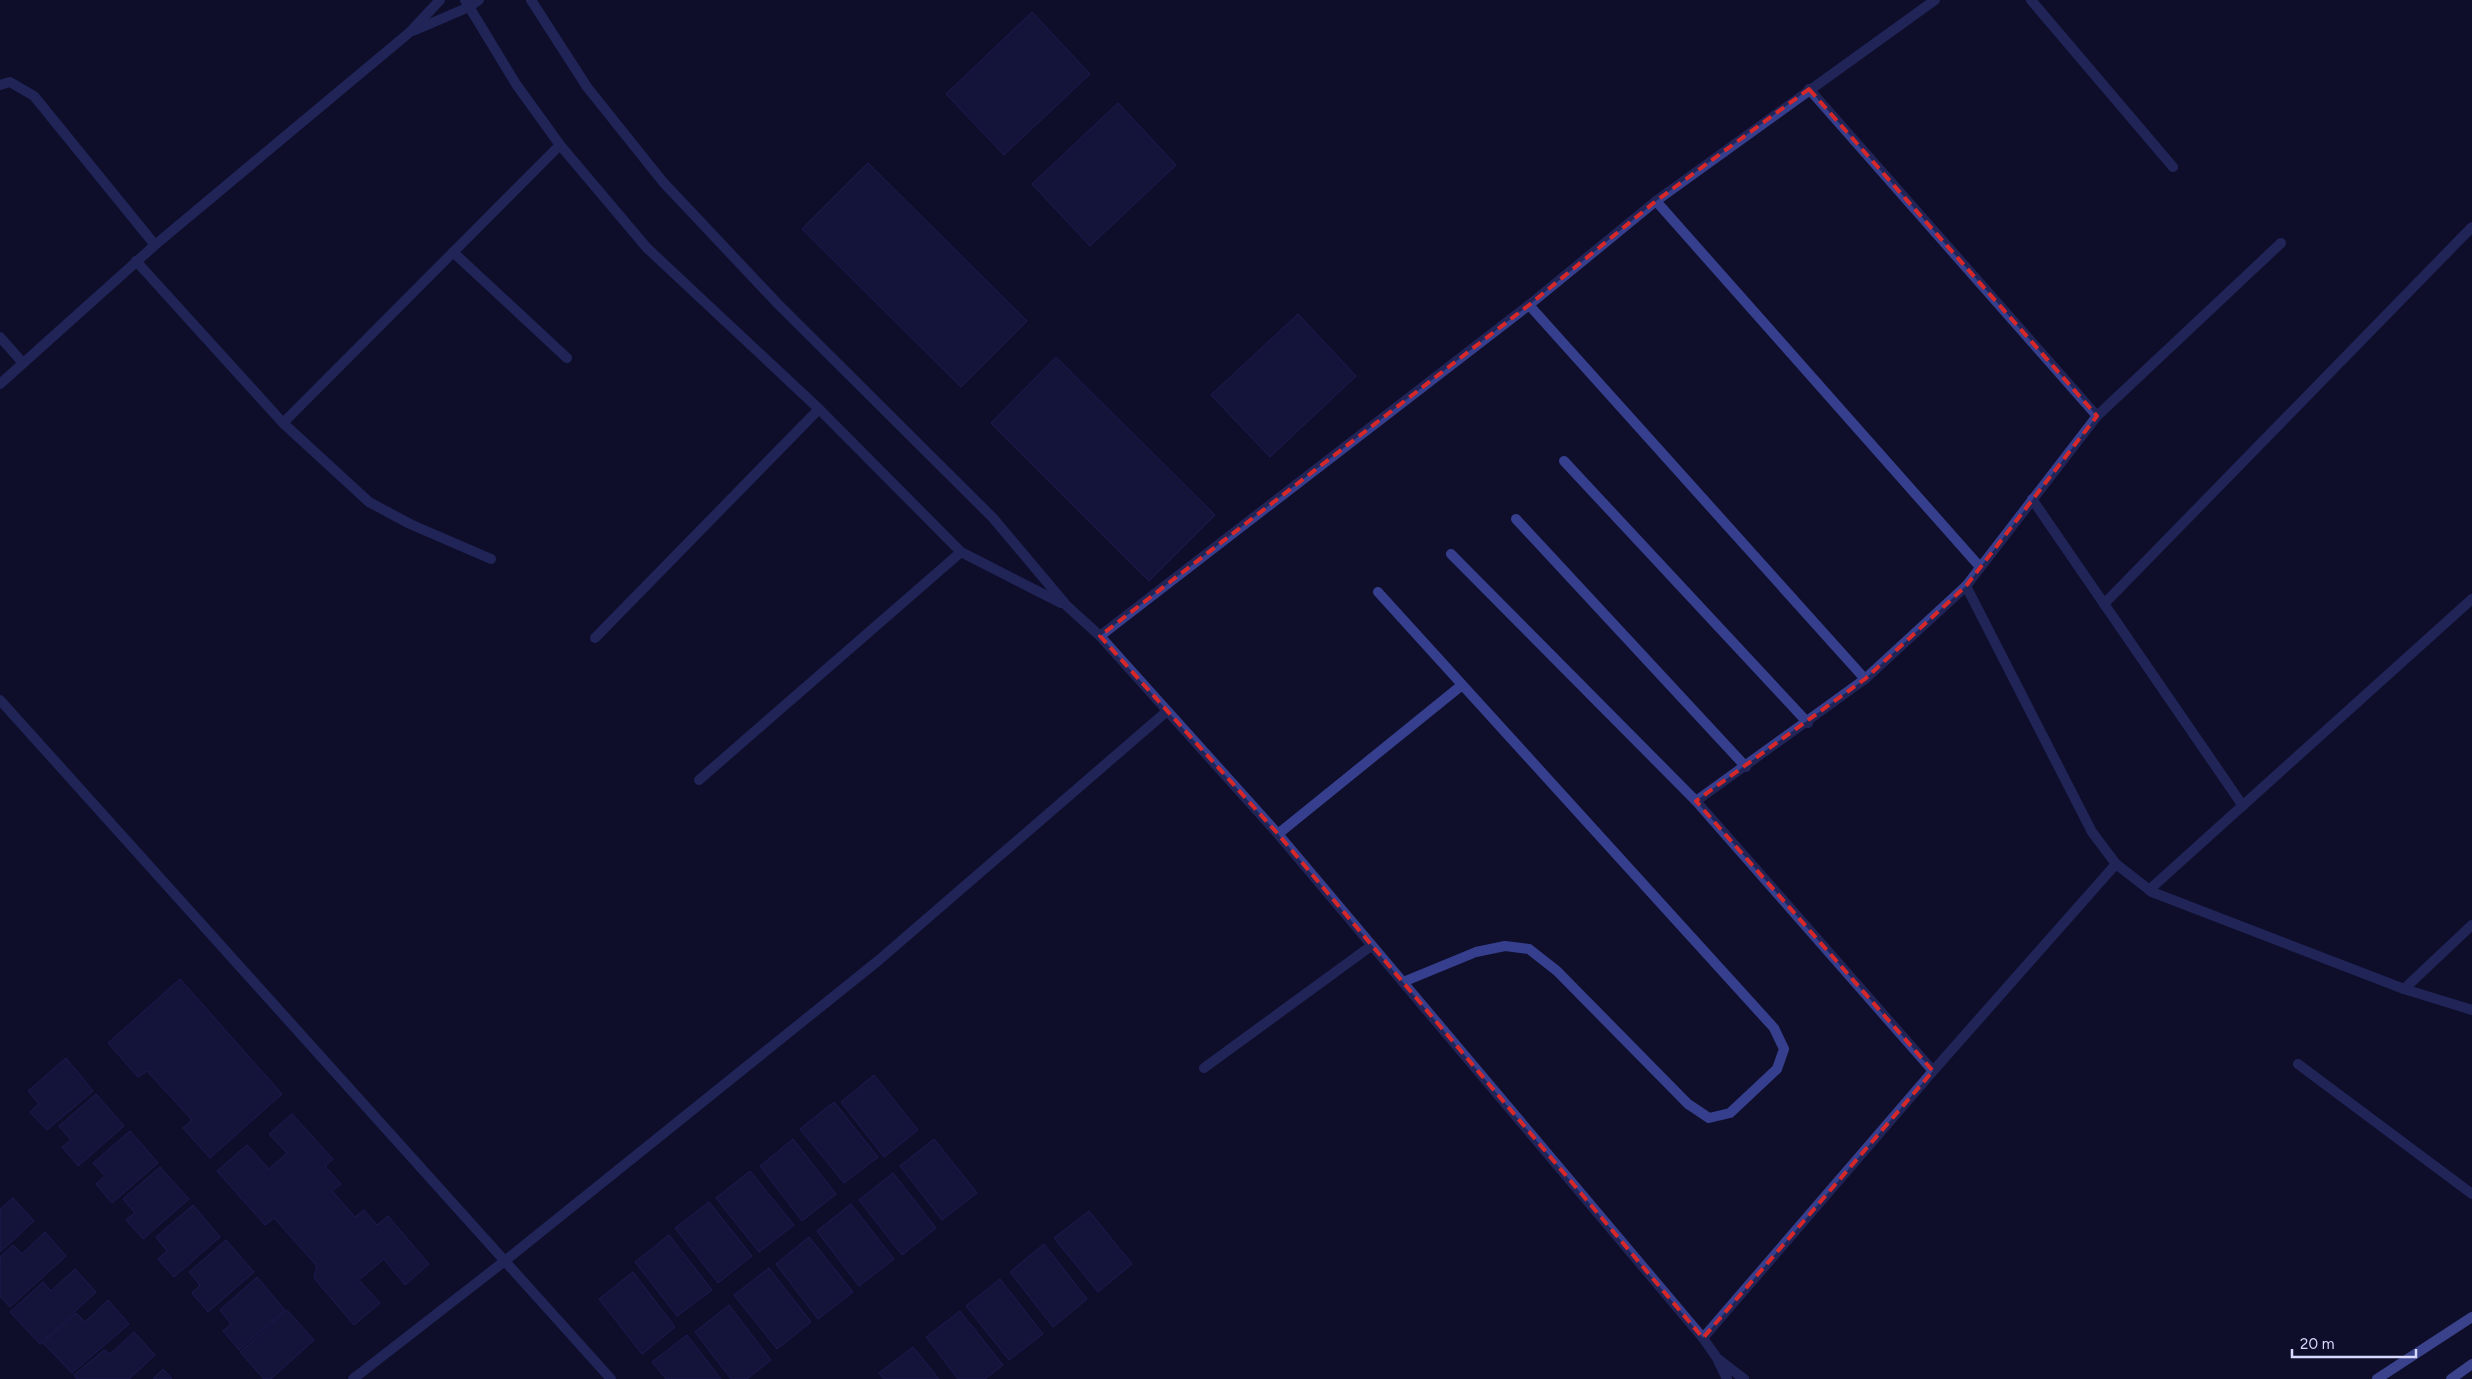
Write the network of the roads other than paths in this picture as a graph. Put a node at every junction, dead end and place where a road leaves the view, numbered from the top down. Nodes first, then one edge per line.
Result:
1 (440, 0) edge
2 (479, 0) edge
3 (531, 0) edge
4 (1935, 0) edge
5 (2030, 0) edge
6 (467, 3) edge
7 (410, 32) junction
8 (0, 85) edge
9 (1809, 89) junction
10 (560, 145) junction
11 (2173, 167) dead end
12 (1656, 201) junction
13 (2472, 227) edge
14 (2281, 243) dead end
15 (155, 245) junction
16 (454, 252) junction
17 (136, 261) junction
18 (1529, 305) junction
19 (0, 337) edge
20 (567, 358) dead end
21 (23, 364) junction
22 (0, 384) edge
23 (819, 409) junction
24 (2097, 416) junction
25 (283, 423) junction
26 (1564, 461) dead end
27 (2032, 499) junction
28 (1516, 519) dead end
29 (961, 552) junction
30 (1451, 554) dead end
31 (491, 559) dead end
32 (1980, 567) junction
33 (1966, 586) junction
34 (1378, 592) dead end
35 (2472, 599) edge
36 (2104, 604) junction
37 (1067, 606) junction
38 (1100, 636) junction
39 (594, 638) dead end
40 (1865, 679) junction
41 (1462, 685) junction
42 (0, 700) edge
43 (1166, 712) junction
44 (1808, 722) junction
45 (1746, 767) junction
46 (699, 780) dead end
47 (1696, 802) junction
48 (2242, 806) junction
49 (1278, 834) junction
50 (2116, 864) junction
51 (2149, 890) junction
52 (2472, 925) edge
53 (1372, 946) junction
54 (1403, 982) junction
55 (2404, 989) junction
56 (2472, 1010) edge
57 (2298, 1064) dead end
58 (1204, 1068) dead end
59 (1933, 1071) junction
60 (2472, 1194) edge
61 (506, 1260) junction
62 (2472, 1317) edge
63 (1703, 1338) junction
64 (1718, 1358) junction
65 (2472, 1364) edge
66 (353, 1379) edge
67 (610, 1379) edge
68 (1727, 1379) edge
69 (1744, 1379) edge
70 (2377, 1379) edge
71 (2451, 1379) edge

1 - 7 street
2 - 6 street
3 - 37 street
4 - 9 street
5 - 11 street
6 - 7 street
6 - 10 street
7 - 15 street
8 - 15 street
9 - 12 street
9 - 24 street
10 - 16 street
10 - 23 street
12 - 18 street
12 - 32 street
13 - 36 street
14 - 24 street
15 - 17 street
16 - 20 street
16 - 25 street
17 - 21 street
17 - 25 street
18 - 38 street
18 - 40 street
19 - 21 street
21 - 22 street
23 - 29 street
23 - 39 street
24 - 27 street
25 - 31 street
26 - 44 street
27 - 32 street
27 - 36 street
28 - 45 street
29 - 37 street
29 - 46 street
30 - 47 street
32 - 33 street
33 - 40 street
33 - 50 street
34 - 41 street
35 - 48 street
36 - 48 street
37 - 38 street
38 - 43 street
40 - 44 street
41 - 49 street
41 - 54 street
42 - 61 street
43 - 49 street
43 - 61 street
44 - 45 street
45 - 47 street
47 - 59 street
48 - 51 street
49 - 53 street
50 - 51 street
50 - 59 street
51 - 55 street
52 - 55 street
53 - 54 street
53 - 58 street
54 - 63 street
55 - 56 street
57 - 60 street
59 - 63 street
61 - 66 street
61 - 67 street
62 - 70 main road
63 - 64 street
64 - 68 street
64 - 69 street
65 - 71 main road

